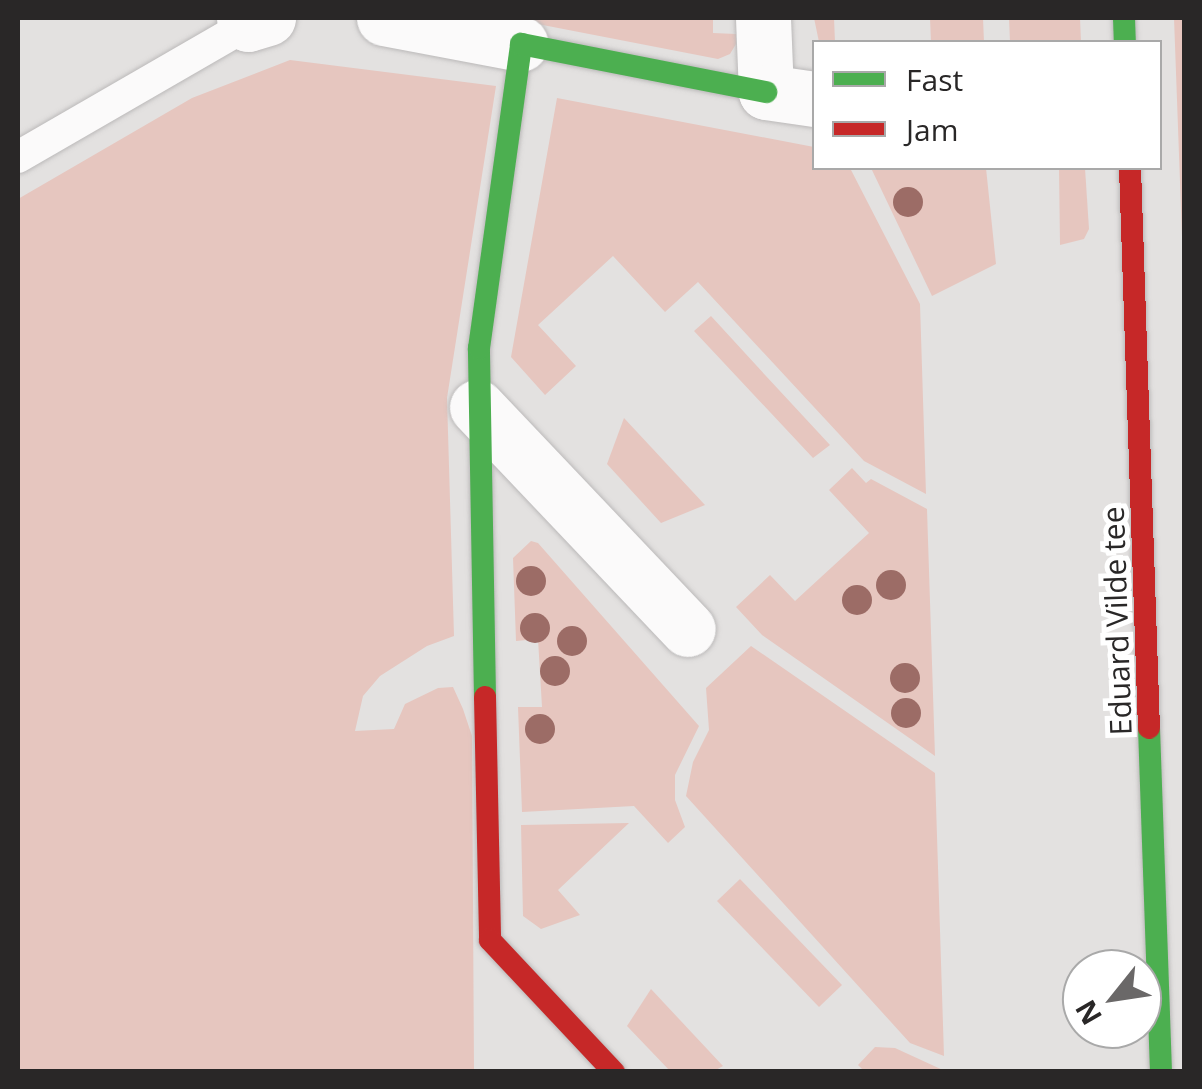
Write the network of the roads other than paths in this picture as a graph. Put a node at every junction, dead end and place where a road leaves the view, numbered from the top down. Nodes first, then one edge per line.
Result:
1 (384, 18) edge
2 (762, 18) edge
3 (253, 20) edge
4 (521, 44) junction
5 (790, 96) edge
6 (18, 157) edge
7 (1130, 170) edge
8 (477, 407) junction
9 (688, 629) dead end
10 (1169, 798) edge
11 (614, 1072) edge
12 (1160, 1072) edge

1 - 4 street
2 - 5 street
3 - 6 lane
4 - 5 street
4 - 8 street
7 - 10 street, Eduard Vilde tee
8 - 9 street
8 - 11 street
10 - 12 street, Eduard Vilde tee

